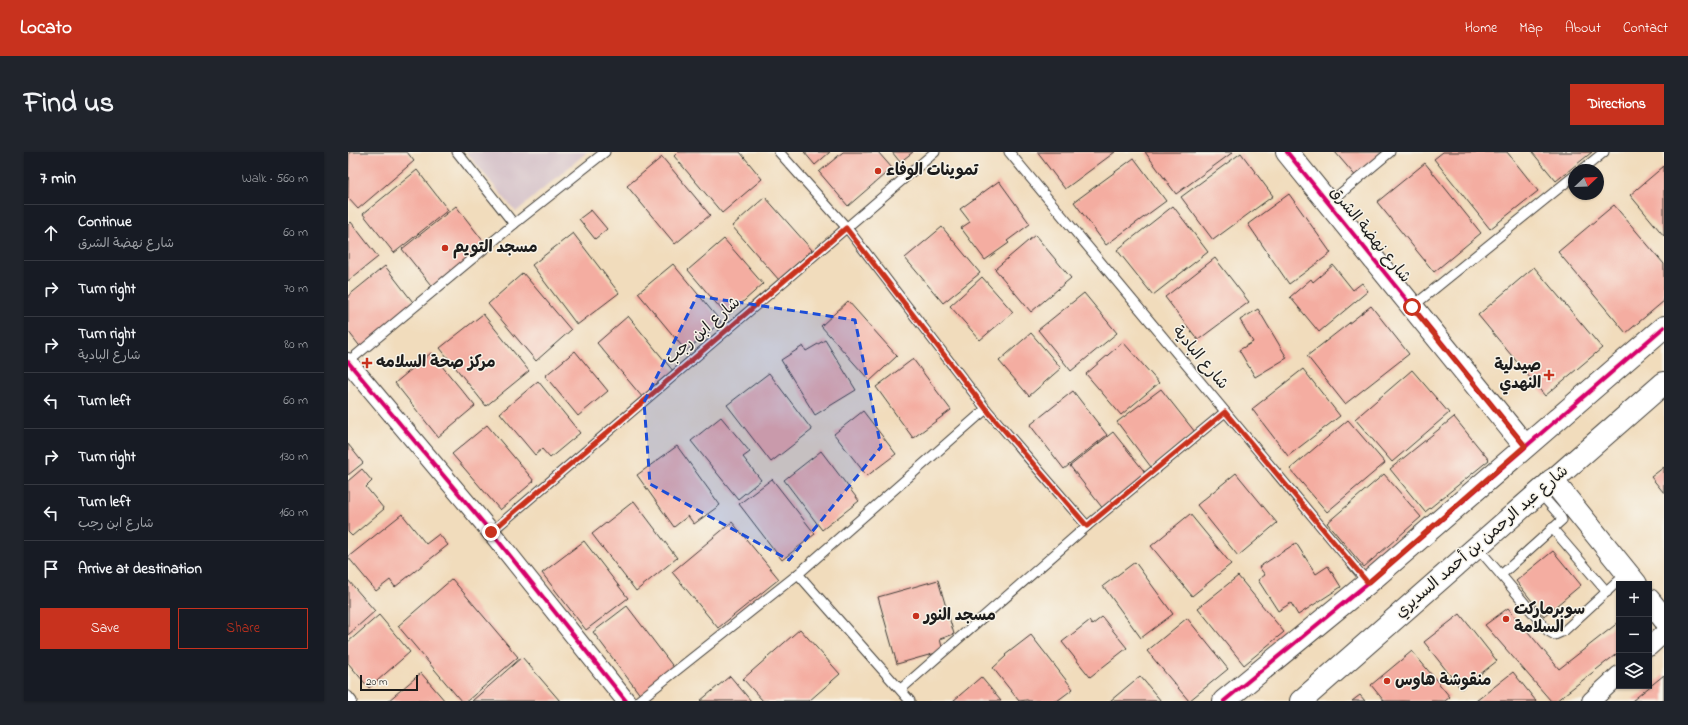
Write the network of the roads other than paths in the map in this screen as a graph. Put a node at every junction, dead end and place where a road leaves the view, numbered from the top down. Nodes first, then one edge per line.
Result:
1 (457, 152) edge
2 (605, 152) edge
3 (779, 152) edge
4 (935, 152) edge
5 (1009, 152) edge
6 (1288, 152) edge
7 (1390, 152) edge
8 (1604, 152) edge
9 (1589, 164) edge
10 (1568, 181) edge
11 (1329, 203) junction
12 (514, 224) junction
13 (846, 228) junction
14 (1412, 307) junction
15 (1664, 327) edge
16 (348, 362) edge
17 (1664, 384) edge
18 (986, 409) junction
19 (1225, 412) junction
20 (1525, 446) junction
21 (1546, 486) junction
22 (1087, 526) junction
23 (1552, 528) junction
24 (491, 532) junction
25 (1477, 547) junction
26 (798, 574) junction
27 (1501, 575) junction
28 (1631, 578) edge
29 (1368, 583) junction
30 (1607, 592) junction
31 (1652, 604) edge
32 (1664, 619) edge
33 (1664, 633) edge
34 (1652, 644) edge
35 (1616, 678) edge
36 (901, 689) junction
37 (348, 696) edge
38 (352, 701) edge
39 (626, 701) edge
40 (638, 701) edge
41 (910, 701) edge
42 (1224, 701) edge
43 (1301, 701) edge
44 (1591, 701) edge

1 - 12 lane
2 - 12 lane
3 - 13 lane
4 - 13 lane, شارع ابن رجب
5 - 19 lane, شارع البادية
6 - 11 street, شارع نهضة الشرق
7 - 11 lane
8 - 9 lane
10 - 14 lane
11 - 14 street, شارع نهضة الشرق
12 - 16 lane
13 - 18 lane
13 - 24 lane, شارع ابن رجب
14 - 20 street, شارع نهضة الشرق
15 - 20 street
16 - 24 street
17 - 21 street, شارع عبد الرحمن بن أحمد السديري
18 - 22 lane
18 - 26 lane
19 - 22 lane
19 - 29 lane, شارع البادية
20 - 29 street
21 - 23 lane
21 - 25 street, شارع عبد الرحمن بن أحمد السديري
21 - 28 street
22 - 36 lane
23 - 27 lane
23 - 30 lane
24 - 39 street
25 - 27 lane
25 - 43 street, شارع عبد الرحمن بن أحمد السديري
26 - 36 lane
26 - 40 lane
27 - 30 lane
28 - 30 lane
29 - 42 street
31 - 32 street
33 - 34 street
35 - 44 street
36 - 41 lane
37 - 38 lane

